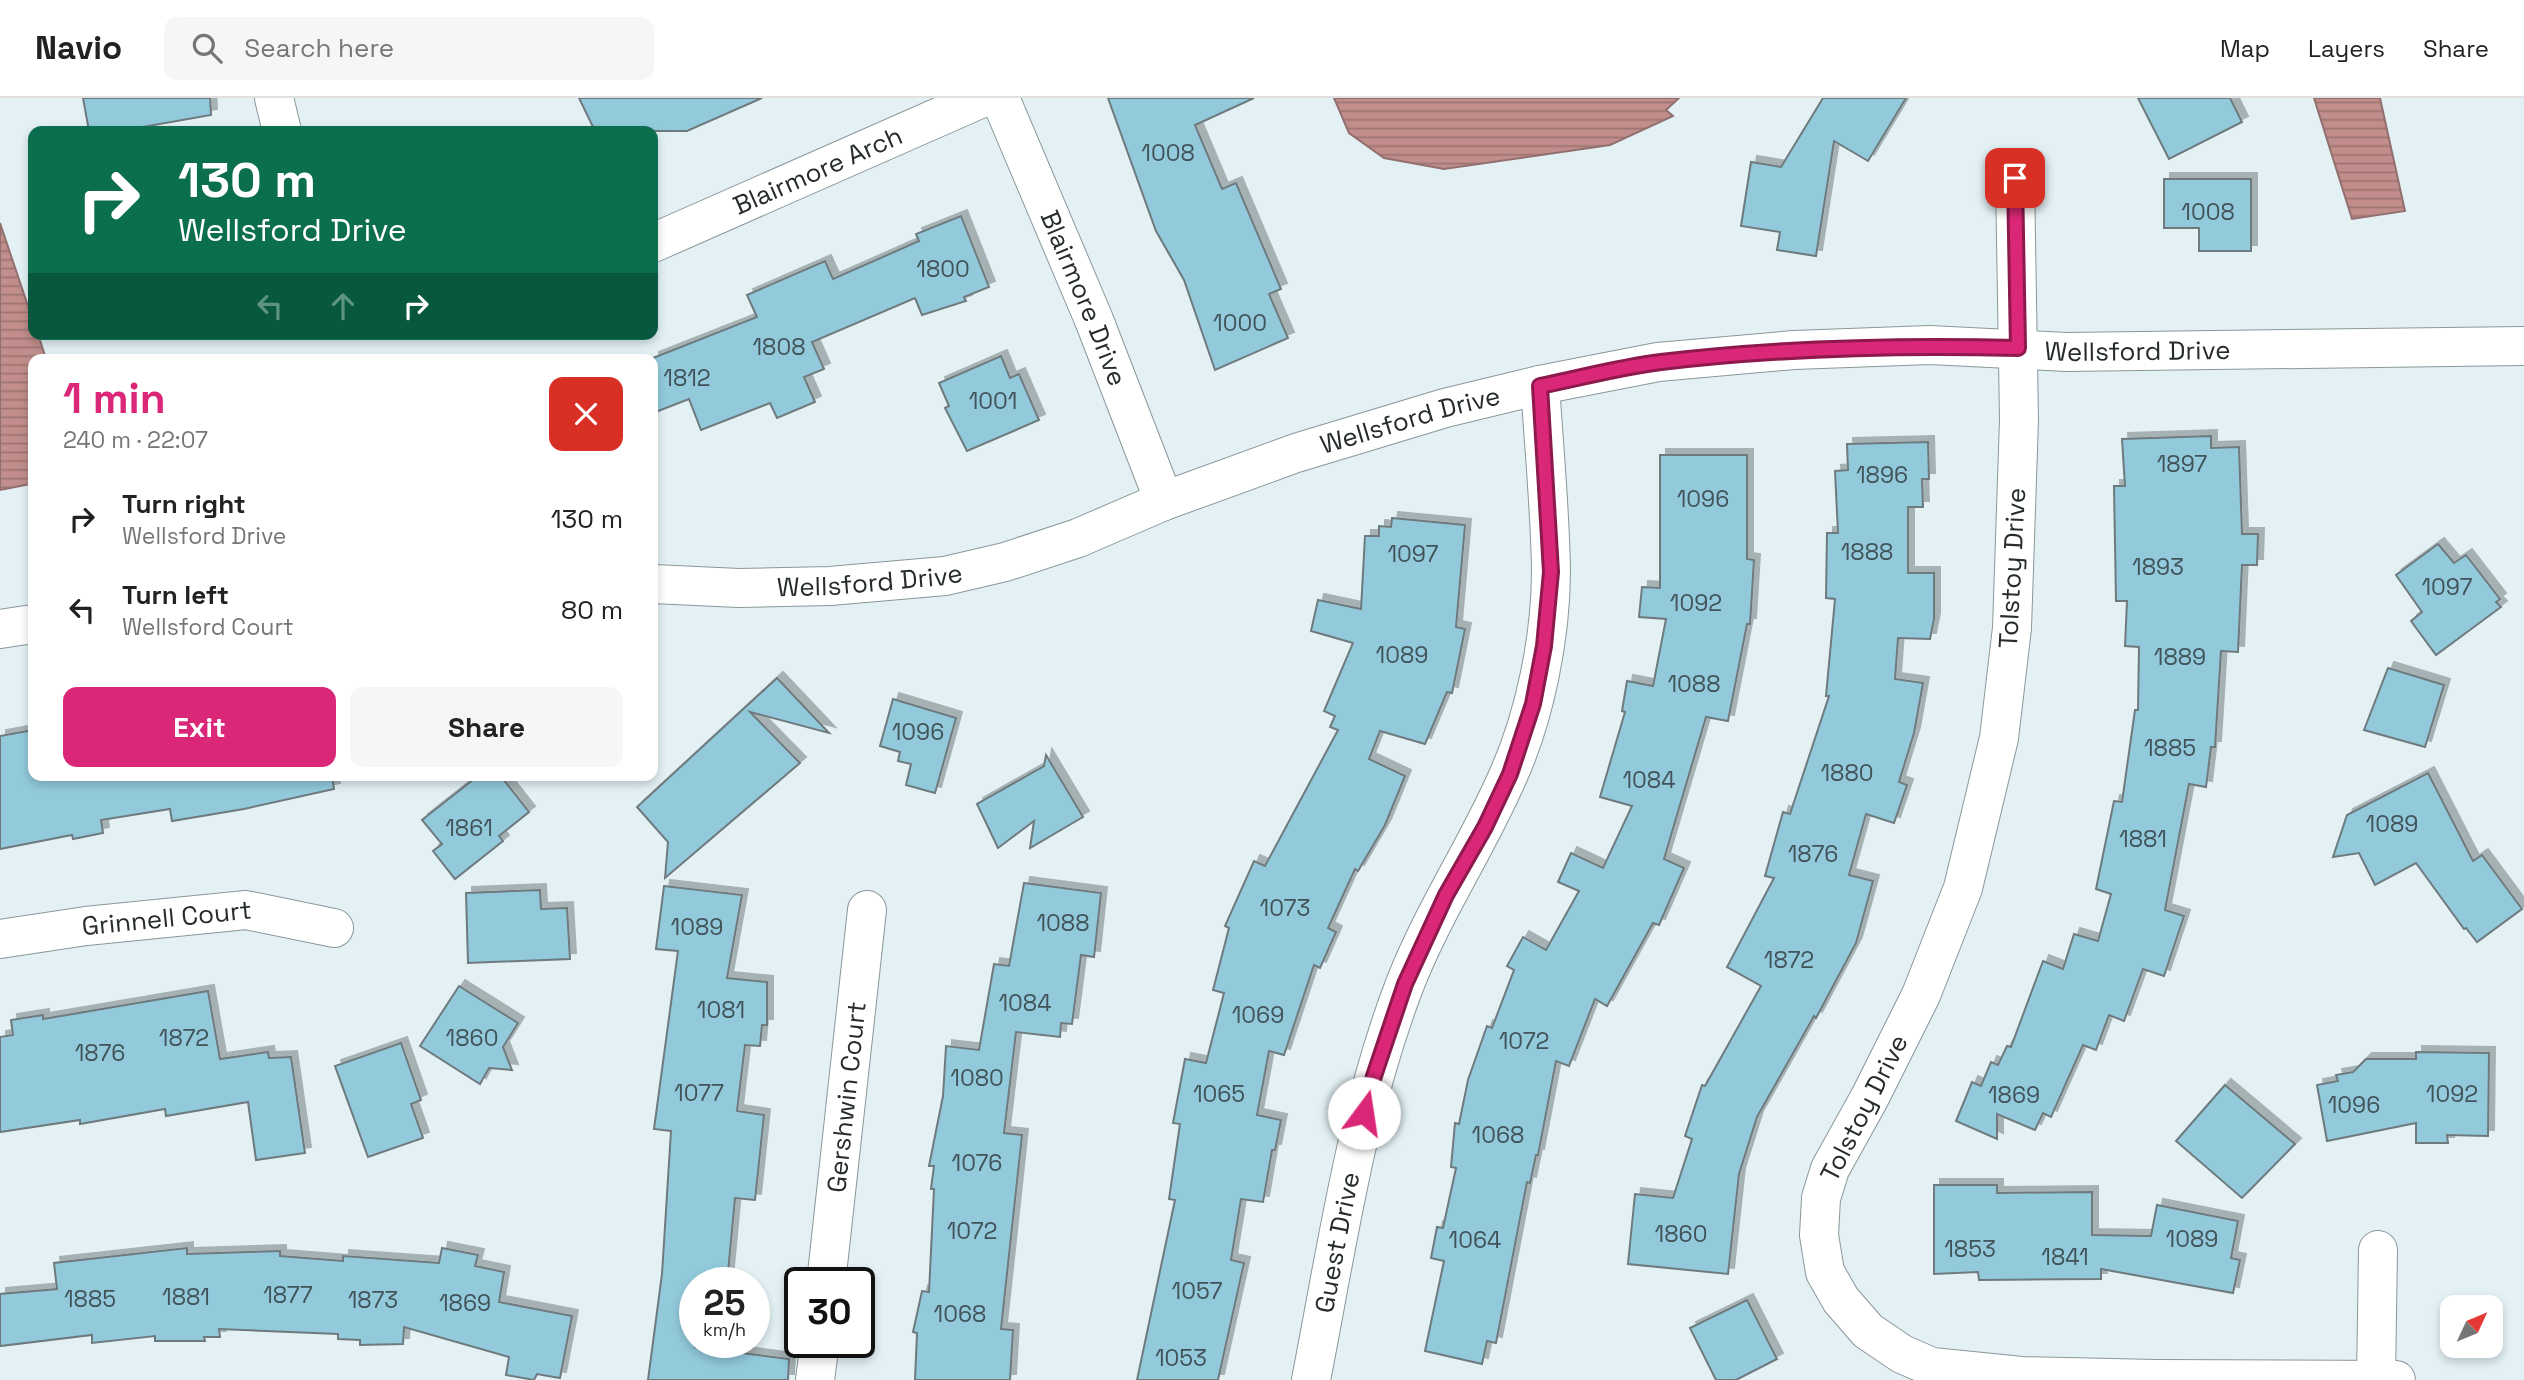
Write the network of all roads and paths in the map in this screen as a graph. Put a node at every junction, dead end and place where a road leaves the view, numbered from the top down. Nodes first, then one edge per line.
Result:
1 (274, 98) edge
2 (982, 98) edge
3 (1000, 98) edge
4 (281, 126) edge
5 (2015, 178) dead end
6 (658, 241) edge
7 (2524, 346) edge
8 (2018, 348) junction
9 (1540, 386) junction
10 (1164, 501) junction
11 (658, 584) edge
12 (28, 625) edge
13 (0, 629) edge
14 (867, 910) dead end
15 (334, 928) dead end
16 (0, 939) edge
17 (2378, 1250) dead end
18 (828, 1267) edge
19 (818, 1358) edge
20 (815, 1380) edge
21 (1311, 1380) edge
22 (2376, 1380) edge
23 (2396, 1380) edge

1 - 4 street
2 - 6 street, Blairmore Arch
3 - 10 street, Blairmore Drive
5 - 8 street, Tolstoy Drive
7 - 8 street, Wellsford Drive
8 - 9 street, Wellsford Drive
8 - 22 street, Tolstoy Drive
9 - 10 street, Wellsford Drive
9 - 21 street, Guest Drive
10 - 11 street, Wellsford Drive
12 - 13 street
14 - 18 street, Gershwin Court
15 - 16 street, Grinnell Court
17 - 22 street
19 - 20 street
22 - 23 street, Tolstoy Drive

